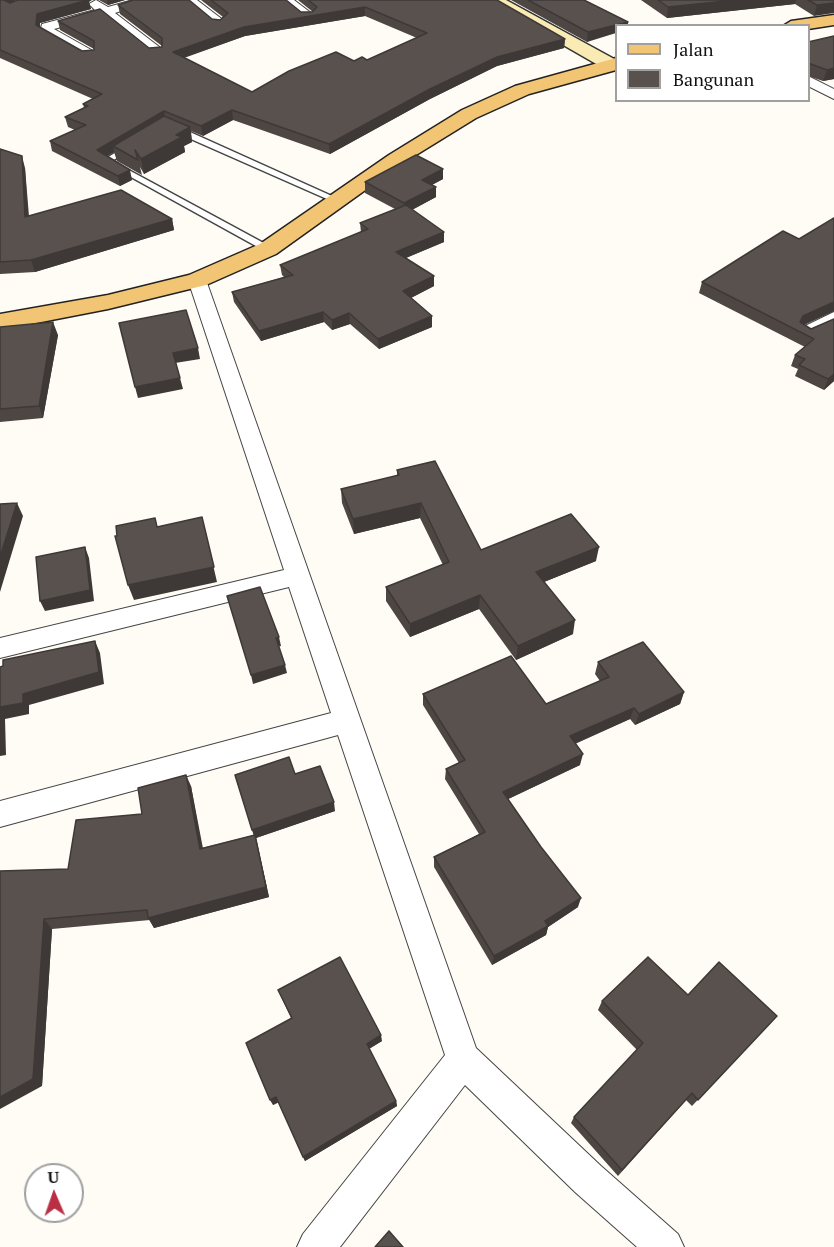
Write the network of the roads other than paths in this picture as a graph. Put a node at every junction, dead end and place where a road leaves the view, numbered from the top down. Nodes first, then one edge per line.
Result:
1 (91, 0) edge
2 (148, 0) edge
3 (189, 0) edge
4 (285, 0) edge
5 (493, 0) edge
6 (510, 0) edge
7 (104, 12) junction
8 (308, 15) edge
9 (834, 20) edge
10 (220, 23) edge
11 (805, 24) edge
12 (834, 30) edge
13 (810, 34) edge
14 (157, 52) edge
15 (90, 55) edge
16 (610, 57) edge
17 (810, 81) edge
18 (834, 95) edge
19 (167, 125) edge
20 (137, 143) edge
21 (372, 150) dead end
22 (343, 171) dead end
23 (314, 191) junction
24 (339, 201) junction
25 (295, 204) dead end
26 (265, 224) dead end
27 (246, 236) junction
28 (268, 249) junction
29 (214, 250) dead end
30 (194, 269) junction
31 (0, 301) edge
32 (834, 318) edge
33 (0, 322) edge
34 (808, 332) edge
35 (297, 576) junction
36 (0, 648) edge
37 (347, 721) junction
38 (0, 814) edge
39 (463, 1059) junction
40 (316, 1247) edge
41 (665, 1247) edge

1 - 7 street
2 - 7 street
3 - 10 street
4 - 8 street
5 - 16 main road
6 - 16 main road
7 - 14 street
7 - 15 street
9 - 11 main road
12 - 13 main road
16 - 21 main road
16 - 24 main road
17 - 18 street
19 - 23 lane
20 - 27 lane
22 - 23 main road
23 - 24 lane
23 - 25 main road
24 - 28 main road
26 - 27 main road
27 - 28 lane
27 - 29 main road
28 - 30 main road
30 - 31 main road
30 - 33 main road
30 - 35 street
32 - 34 street
35 - 36 street
35 - 37 street
37 - 38 street
37 - 39 street
39 - 40 street
39 - 41 street

